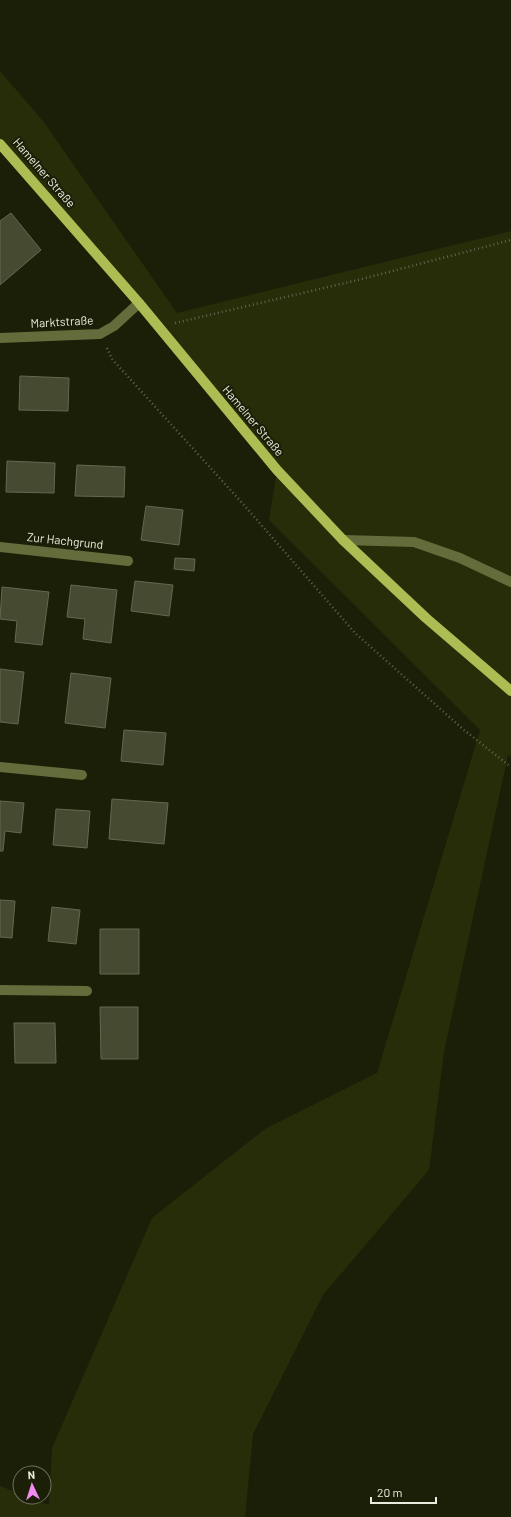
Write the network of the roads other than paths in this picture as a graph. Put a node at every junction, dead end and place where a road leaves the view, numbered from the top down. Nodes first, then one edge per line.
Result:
1 (0, 144) edge
2 (139, 303) junction
3 (0, 338) edge
4 (343, 540) junction
5 (0, 547) edge
6 (128, 561) dead end
7 (511, 582) edge
8 (511, 691) edge
9 (0, 767) edge
10 (82, 775) dead end
11 (0, 990) edge
12 (88, 991) dead end

1 - 2 main road, Hamelner Straße
2 - 3 street, Marktstraße
2 - 4 main road, Hamelner Straße
4 - 7 street
4 - 8 main road, Hamelner Straße
5 - 6 street, Zur Hachgrund
9 - 10 street
11 - 12 street

